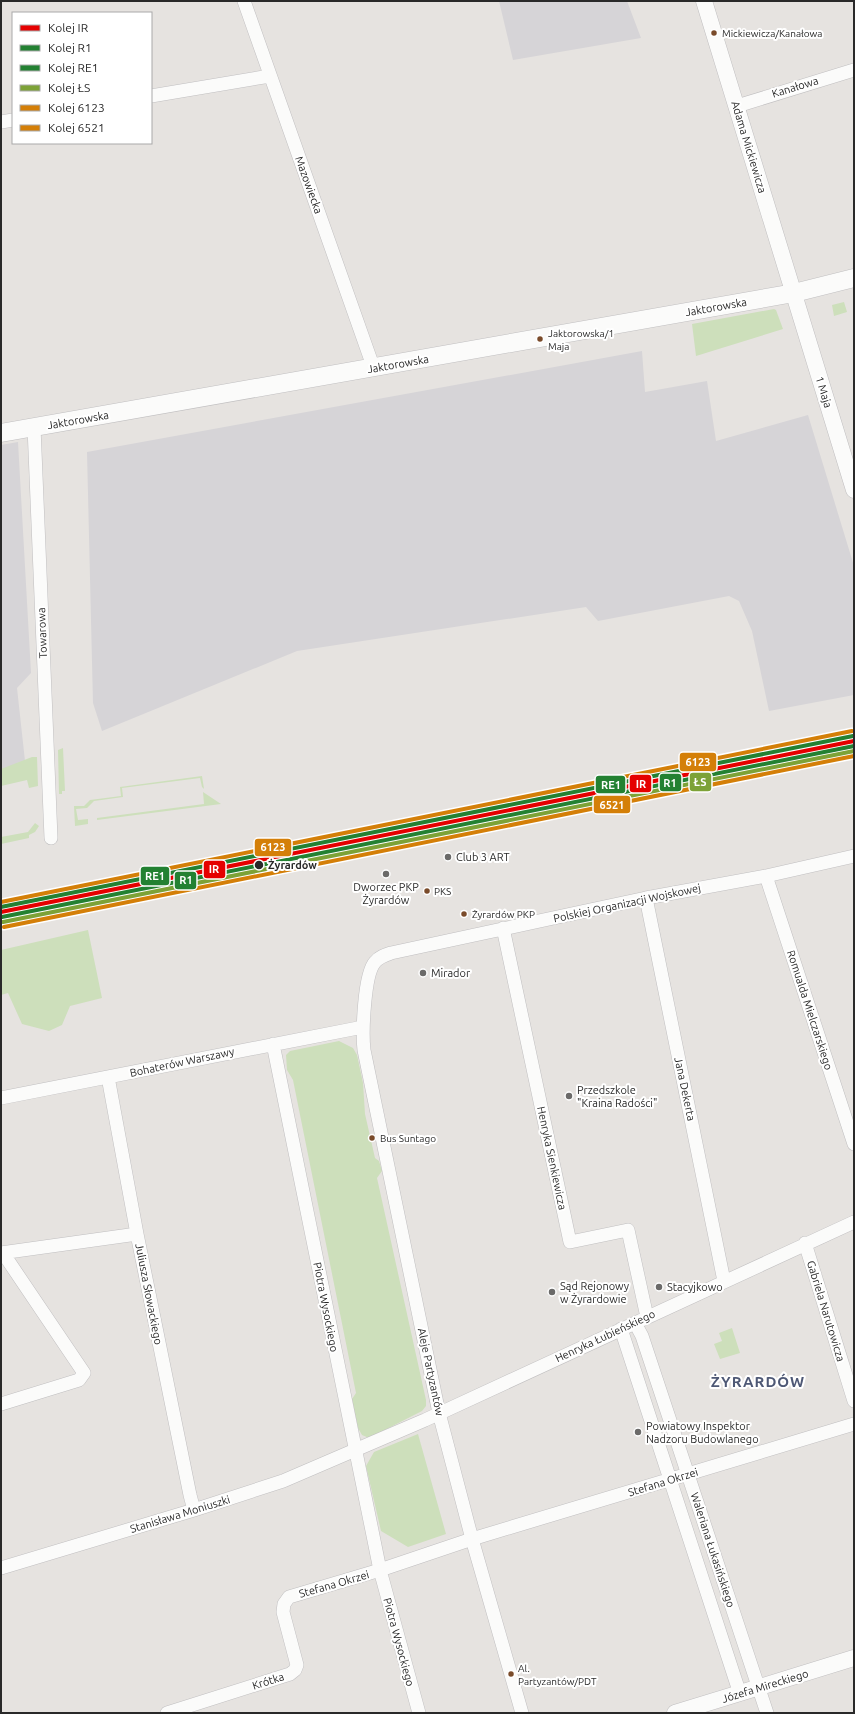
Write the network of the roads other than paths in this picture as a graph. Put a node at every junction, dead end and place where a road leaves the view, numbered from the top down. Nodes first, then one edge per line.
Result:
1 (244, 1) edge
2 (704, 1) edge
3 (854, 70) edge
4 (270, 76) junction
5 (152, 96) edge
6 (737, 106) junction
7 (12, 120) edge
8 (1, 122) edge
9 (854, 278) edge
10 (794, 293) junction
11 (374, 369) junction
12 (34, 427) junction
13 (1, 433) edge
14 (854, 490) edge
15 (51, 838) dead end
16 (854, 856) edge
17 (766, 876) junction
18 (646, 898) junction
19 (503, 928) junction
20 (363, 1027) junction
21 (273, 1044) junction
22 (108, 1077) junction
23 (1, 1098) edge
24 (854, 1144) edge
25 (854, 1222) edge
26 (137, 1234) junction
27 (805, 1243) junction
28 (2, 1253) edge
29 (724, 1281) junction
30 (647, 1317) junction
31 (635, 1323) junction
32 (621, 1329) junction
33 (854, 1401) edge
34 (1, 1404) edge
35 (439, 1413) junction
36 (854, 1424) edge
37 (355, 1450) junction
38 (688, 1474) junction
39 (671, 1479) junction
40 (194, 1510) junction
41 (472, 1539) junction
42 (1, 1568) edge
43 (380, 1570) junction
44 (289, 1597) joint
45 (854, 1658) edge
46 (758, 1688) junction
47 (740, 1694) junction
48 (167, 1713) edge
49 (419, 1713) edge
50 (522, 1713) edge
51 (675, 1713) edge
52 (767, 1713) edge

1 - 4 street, Mazowiecka
2 - 6 street, Adama Mickiewicza
3 - 6 street, Kanałowa
4 - 5 street
4 - 11 street, Mazowiecka
6 - 10 street, Adama Mickiewicza
7 - 8 street
9 - 10 main road, Jaktorowska
10 - 11 main road, Jaktorowska
10 - 14 street, 1 Maja
11 - 12 main road, Jaktorowska
12 - 13 main road, Jaktorowska
12 - 15 street, Towarowa
16 - 17 street, Polskiej Organizacji Wojskowej
17 - 18 street, Polskiej Organizacji Wojskowej
17 - 24 street, Romualda Mielczarskiego
18 - 19 street, Polskiej Organizacji Wojskowej
18 - 29 street, Jana Dekerta
19 - 20 street, Polskiej Organizacji Wojskowej
19 - 30 street, Henryka Sienkiewicza
20 - 21 street, Bohaterów Warszawy
20 - 35 street, Aleje Partyzantów
21 - 22 street, Bohaterów Warszawy
21 - 37 street, Piotra Wysockiego
22 - 23 street, Bohaterów Warszawy
22 - 26 street, Juliusza Słowackiego
25 - 27 street, Henryka Łubieńskiego
26 - 28 street
26 - 40 street, Juliusza Słowackiego
27 - 29 street, Henryka Łubieńskiego
27 - 33 street, Gabriela Narutowicza
28 - 34 street
29 - 30 street, Henryka Łubieńskiego
30 - 31 street, Henryka Łubieńskiego
31 - 32 street, Henryka Łubieńskiego
31 - 38 street, Waleriana Łukasińskiego
32 - 35 street, Henryka Łubieńskiego
32 - 39 street, Waleriana Łukasińskiego
35 - 37 street, Henryka Łubieńskiego
35 - 41 street, Aleje Partyzantów
36 - 38 street, Stefana Okrzei
37 - 40 street, Stanisława Moniuszki
37 - 43 street, Piotra Wysockiego
38 - 39 street, Stefana Okrzei
38 - 46 street, Waleriana Łukasińskiego
39 - 41 street, Stefana Okrzei
39 - 47 street, Waleriana Łukasińskiego
40 - 42 street, Stanisława Moniuszki
41 - 43 street
41 - 50 street, Aleje Partyzantów
43 - 44 street, Stefana Okrzei
43 - 49 street, Piotra Wysockiego
44 - 48 street, Krótka
45 - 46 street, Józefa Mireckiego
46 - 47 street, Józefa Mireckiego
46 - 52 street, Waleriana Łukasińskiego
47 - 51 street, Józefa Mireckiego

